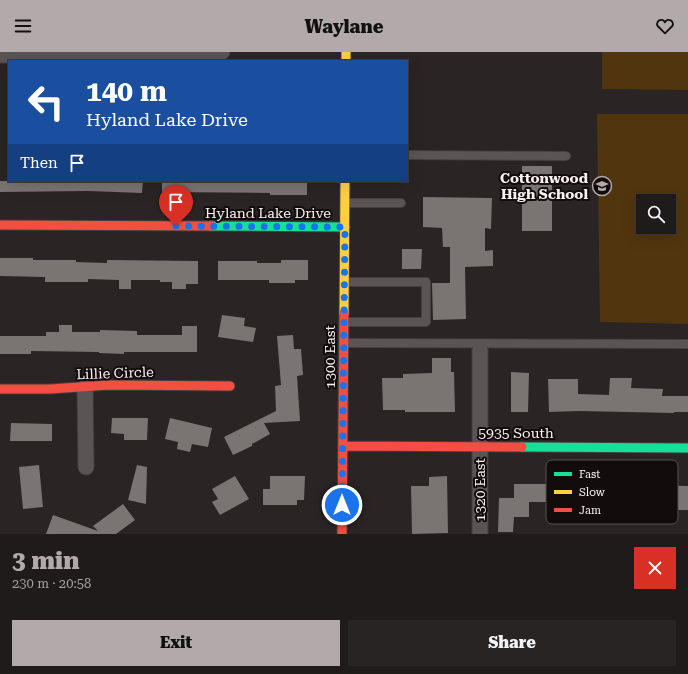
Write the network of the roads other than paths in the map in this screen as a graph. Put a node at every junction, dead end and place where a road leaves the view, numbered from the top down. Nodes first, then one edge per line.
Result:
1 (222, 52) edge
2 (158, 54) edge
3 (0, 55) edge
4 (408, 155) edge
5 (566, 156) dead end
6 (345, 182) edge
7 (345, 203) junction
8 (401, 203) dead end
9 (0, 225) edge
10 (345, 227) junction
11 (344, 282) junction
12 (344, 322) junction
13 (344, 343) junction
14 (688, 344) edge
15 (480, 350) dead end
16 (230, 386) dead end
17 (85, 387) junction
18 (0, 389) edge
19 (343, 446) junction
20 (480, 446) junction
21 (688, 448) edge
22 (86, 467) dead end
23 (342, 534) edge
24 (480, 534) edge

1 - 2 street
2 - 3 street
4 - 5 lane
6 - 7 street, 1300 East
7 - 8 lane
7 - 10 street, 1300 East
9 - 10 street, Hyland Lake Drive
10 - 11 street, 1300 East
11 - 12 street, 1300 East
11 - 12 lane
12 - 13 street, 1300 East
13 - 14 lane
13 - 19 street, 1300 East
15 - 20 street, 1320 East
16 - 17 street, Lillie Circle
17 - 18 street, Lillie Circle
17 - 22 street
19 - 20 street, 5935 South
19 - 23 street, 1300 East
20 - 21 street, 5935 South
20 - 24 street, 1320 East

